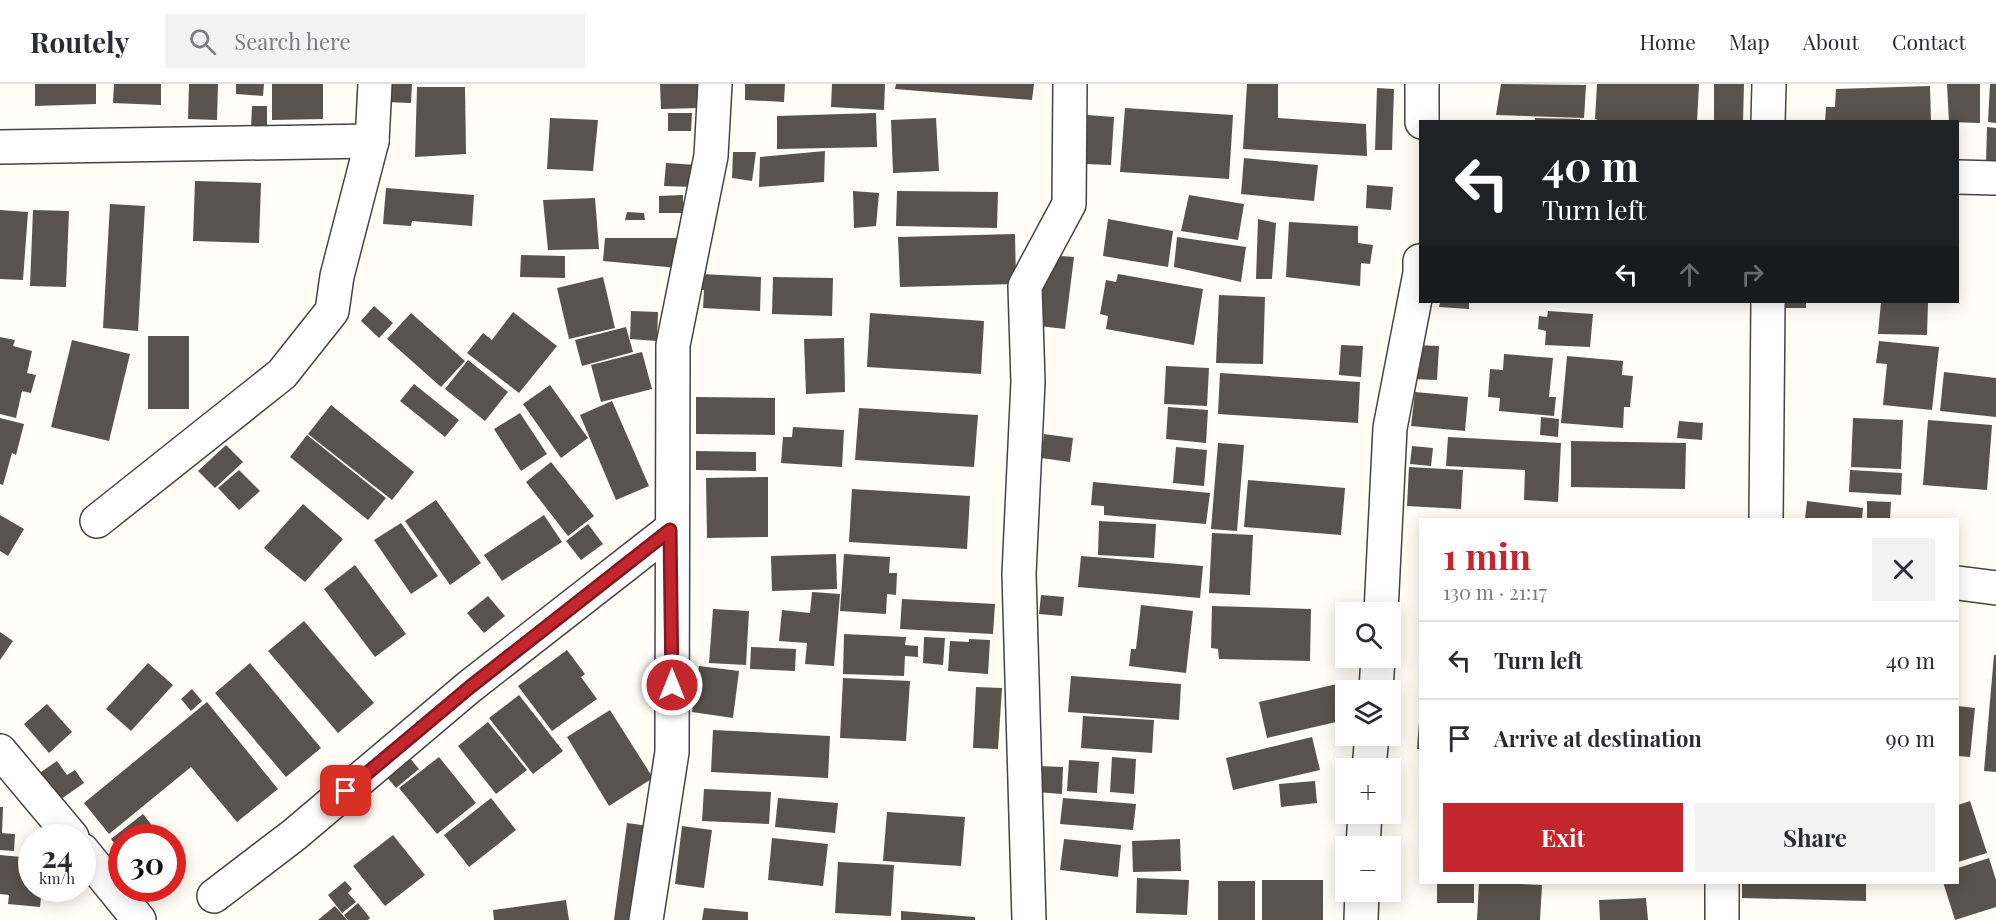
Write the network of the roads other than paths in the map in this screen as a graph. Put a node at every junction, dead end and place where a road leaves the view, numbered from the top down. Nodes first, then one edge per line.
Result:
1 (375, 84) edge
2 (715, 84) edge
3 (1070, 84) edge
4 (1422, 84) edge
5 (1769, 84) edge
6 (1422, 120) edge
7 (1768, 120) edge
8 (372, 141) junction
9 (0, 147) edge
10 (1959, 177) edge
11 (1996, 178) edge
12 (1419, 267) edge
13 (1768, 303) edge
14 (1766, 518) edge
15 (97, 520) dead end
16 (670, 530) junction
17 (1959, 583) edge
18 (1996, 588) edge
19 (1381, 602) edge
20 (0, 751) edge
21 (61, 824) edge
22 (96, 867) edge
23 (1722, 884) edge
24 (214, 896) dead end
25 (1362, 902) edge
26 (139, 920) edge
27 (646, 920) edge
28 (1029, 920) edge
29 (1361, 920) edge
30 (1722, 920) edge

1 - 8 street
2 - 16 street
3 - 28 street
4 - 6 street
5 - 7 street
8 - 9 street
8 - 15 street
10 - 11 street
12 - 19 street
13 - 14 street
16 - 24 street
16 - 27 street
17 - 18 street
20 - 21 street
22 - 26 street
23 - 30 street
25 - 29 street

